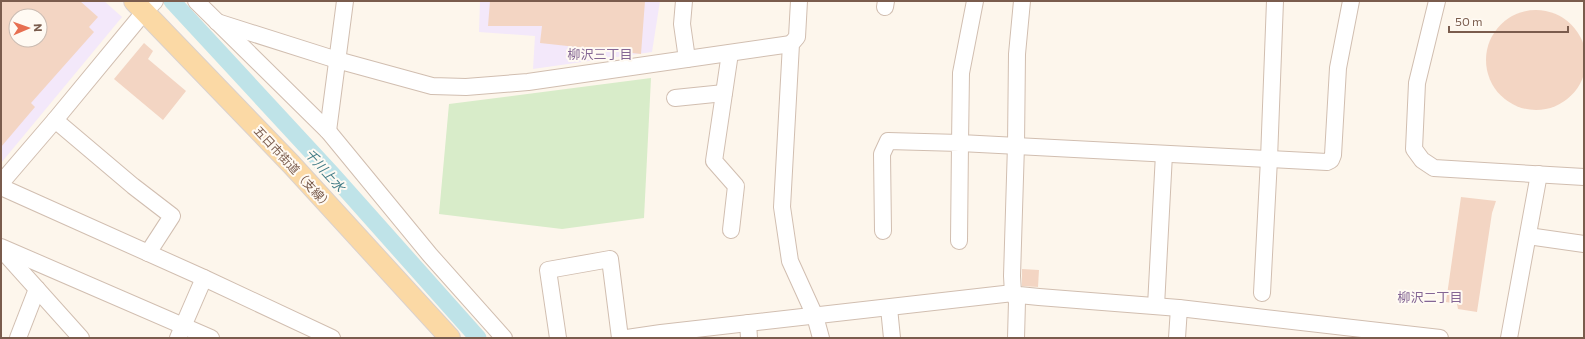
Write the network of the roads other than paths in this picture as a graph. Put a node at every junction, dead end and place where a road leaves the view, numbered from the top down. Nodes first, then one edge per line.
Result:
1 (196, 1) edge
2 (345, 1) edge
3 (684, 1) edge
4 (799, 1) edge
5 (975, 1) edge
6 (1022, 1) edge
7 (1275, 1) edge
8 (1351, 1) edge
9 (1437, 1) edge
10 (144, 4) edge
11 (213, 13) edge
12 (791, 44) junction
13 (730, 53) junction
14 (687, 59) junction
15 (337, 60) junction
16 (724, 93) junction
17 (675, 98) dead end
18 (55, 120) junction
19 (328, 131) junction
20 (960, 143) junction
21 (1016, 145) junction
22 (1164, 154) junction
23 (1269, 159) junction
24 (1539, 174) junction
25 (1584, 177) edge
26 (1, 183) edge
27 (1, 188) edge
28 (731, 230) dead end
29 (883, 231) dead end
30 (1528, 236) junction
31 (958, 241) dead end
32 (1584, 244) edge
33 (1, 248) edge
34 (148, 253) junction
35 (204, 278) junction
36 (37, 289) junction
37 (1262, 292) dead end
38 (1013, 293) junction
39 (1156, 306) junction
40 (889, 308) junction
41 (1179, 308) junction
42 (815, 316) junction
43 (748, 330) edge
44 (181, 332) edge
45 (644, 337) edge
46 (18, 338) edge
47 (81, 338) edge
48 (211, 338) edge
49 (332, 338) edge
50 (450, 338) edge
51 (504, 338) edge
52 (558, 338) edge
53 (620, 338) edge
54 (627, 338) edge
55 (821, 338) edge
56 (892, 338) edge
57 (1016, 338) edge
58 (1178, 338) edge
59 (1440, 338) edge
60 (1509, 338) edge

1 - 11 street
2 - 15 street
3 - 14 street
4 - 12 street
5 - 20 street
6 - 21 street
7 - 23 street
8 - 23 street
9 - 24 street
10 - 18 street
10 - 50 main road, 五日市街道（支線）
11 - 15 street
11 - 19 street
12 - 13 street
12 - 42 street
13 - 14 street
13 - 16 street
14 - 15 street
15 - 19 street
16 - 17 street
16 - 28 street
18 - 26 street
18 - 34 street
19 - 51 street
20 - 21 street
20 - 29 street
20 - 31 street
21 - 22 street
21 - 38 street
22 - 23 street
22 - 39 street
23 - 37 street
24 - 25 street
24 - 30 street
27 - 34 street
30 - 32 street
30 - 60 street
33 - 36 street
33 - 44 street
34 - 35 street
35 - 44 street
35 - 49 street
36 - 46 street
36 - 47 street
38 - 39 street
38 - 40 street
38 - 57 street
39 - 41 street
40 - 42 street
40 - 56 street
41 - 58 street
41 - 59 street
42 - 43 street
42 - 55 street
43 - 45 street
44 - 48 street
45 - 54 street
52 - 53 street

